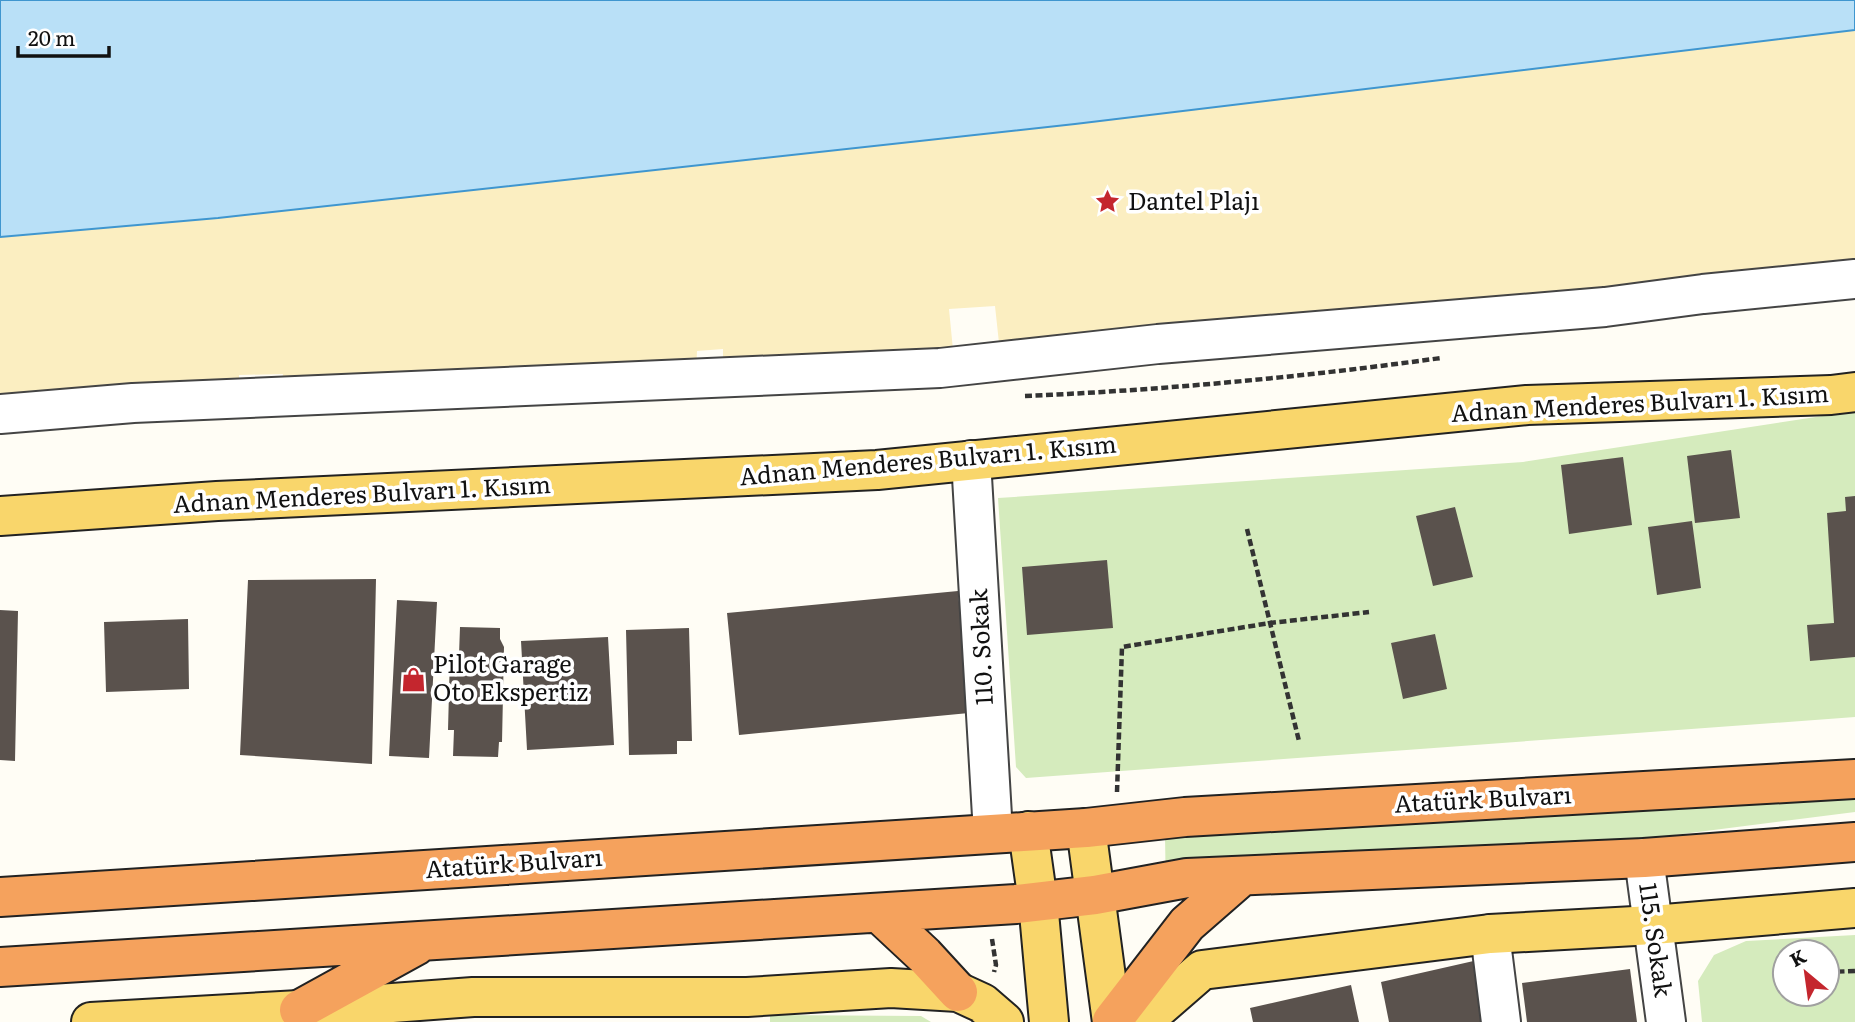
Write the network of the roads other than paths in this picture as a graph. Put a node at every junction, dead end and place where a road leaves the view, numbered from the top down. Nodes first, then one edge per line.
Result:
1 (1855, 279) edge
2 (1855, 392) edge
3 (0, 414) edge
4 (971, 460) junction
5 (0, 516) edge
6 (1855, 779) edge
7 (1099, 827) junction
8 (1011, 832) junction
9 (1855, 842) edge
10 (1644, 858) junction
11 (1242, 876) junction
12 (1095, 895) junction
13 (0, 897) edge
14 (1027, 903) junction
15 (1855, 908) edge
16 (879, 913) junction
17 (1653, 925) junction
18 (1489, 934) junction
19 (426, 940) junction
20 (0, 967) edge
21 (958, 992) junction
22 (748, 1009) edge
23 (288, 1014) edge
24 (1669, 1020) edge
25 (91, 1022) edge
26 (1004, 1022) edge
27 (1049, 1022) edge
28 (1122, 1022) edge
29 (1501, 1022) edge

1 - 3 street
2 - 4 main road, Adnan Menderes Bulvarı 1. Kısım
4 - 5 main road, Adnan Menderes Bulvarı 1. Kısım
4 - 8 street, 110. Sokak
6 - 7 highway, Atatürk Bulvarı
7 - 8 highway, Atatürk Bulvarı
7 - 12 main road
8 - 13 highway, Atatürk Bulvarı
8 - 14 main road
9 - 10 highway
10 - 11 highway
10 - 17 street, 115. Sokak
11 - 12 highway
11 - 28 highway
12 - 14 highway
12 - 28 main road
14 - 16 highway
14 - 27 main road
15 - 17 main road
16 - 19 highway
16 - 21 highway
17 - 18 main road
17 - 24 street, 115. Sokak
18 - 28 main road
18 - 29 street
19 - 20 highway
19 - 23 highway
21 - 22 main road
21 - 26 main road
22 - 23 main road
23 - 25 main road

